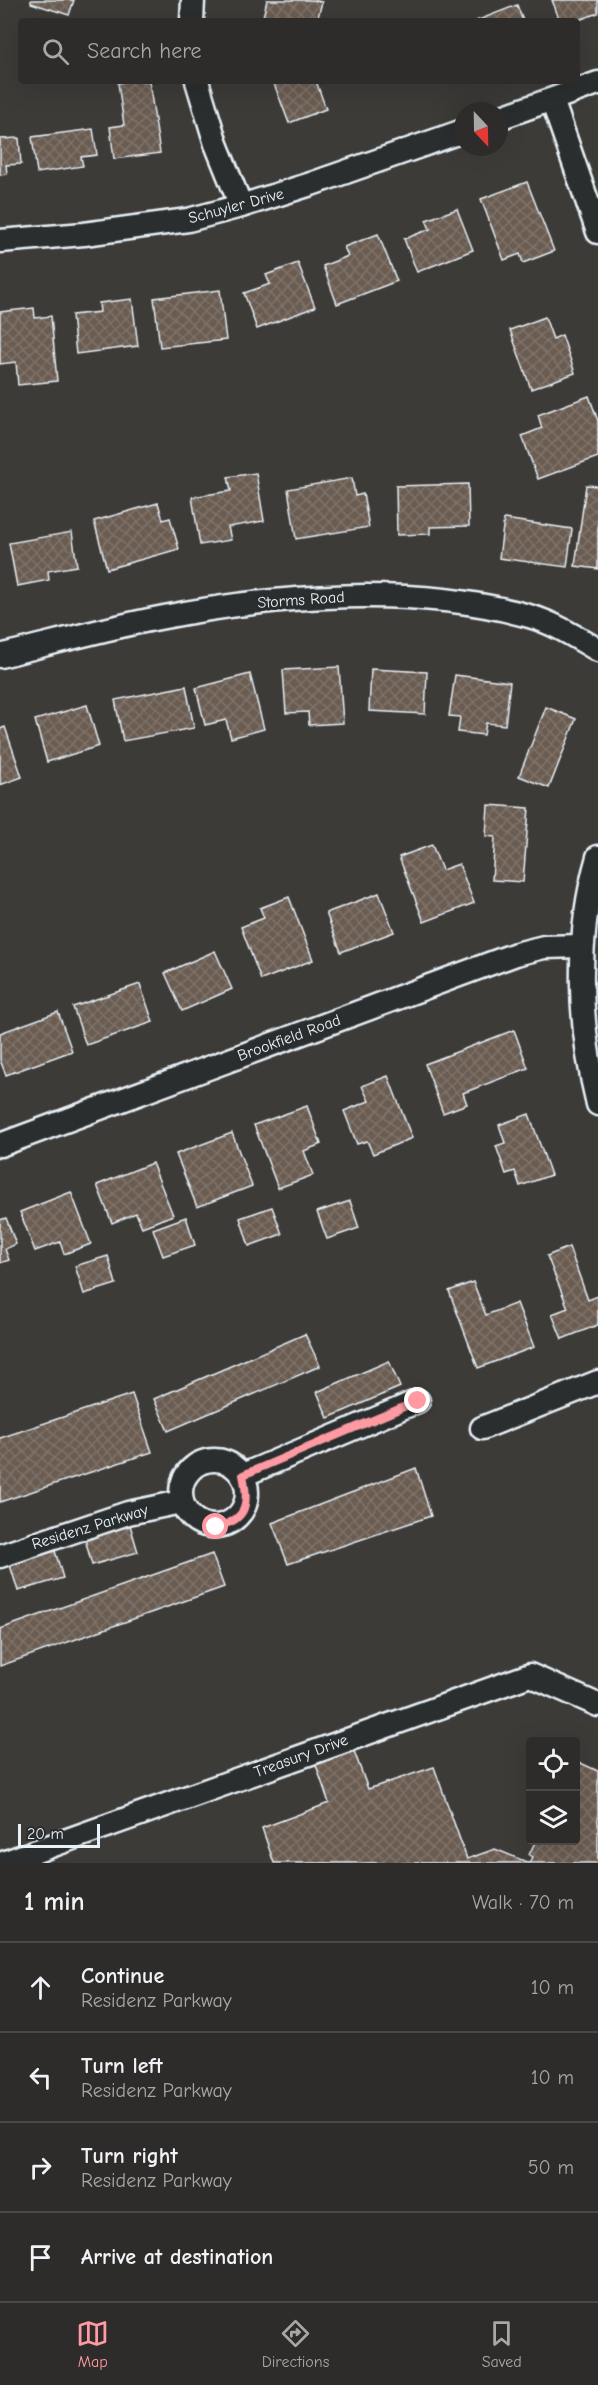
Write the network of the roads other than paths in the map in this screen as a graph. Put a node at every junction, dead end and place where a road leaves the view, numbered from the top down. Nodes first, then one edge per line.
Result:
1 (194, 0) edge
2 (192, 18) edge
3 (598, 83) edge
4 (198, 84) edge
5 (552, 100) junction
6 (508, 115) edge
7 (454, 134) edge
8 (241, 206) junction
9 (598, 232) edge
10 (0, 241) edge
11 (598, 650) edge
12 (0, 656) edge
13 (598, 857) edge
14 (582, 946) junction
15 (598, 1104) edge
16 (0, 1145) edge
17 (598, 1382) edge
18 (418, 1401) dead end
19 (482, 1428) dead end
20 (243, 1475) junction
21 (181, 1502) junction
22 (0, 1556) edge
23 (598, 1706) edge
24 (3, 1863) edge

1 - 2 street
3 - 5 street
4 - 8 street
5 - 6 street
5 - 9 street
7 - 8 street, Schuyler Drive
8 - 10 street, Schuyler Drive
11 - 12 street, Storms Road
13 - 14 street
14 - 15 street
14 - 16 street, Brookfield Road
17 - 19 street
18 - 20 street
20 - 21 street
20 - 21 street
21 - 22 street, Residenz Parkway
23 - 24 street, Treasury Drive

